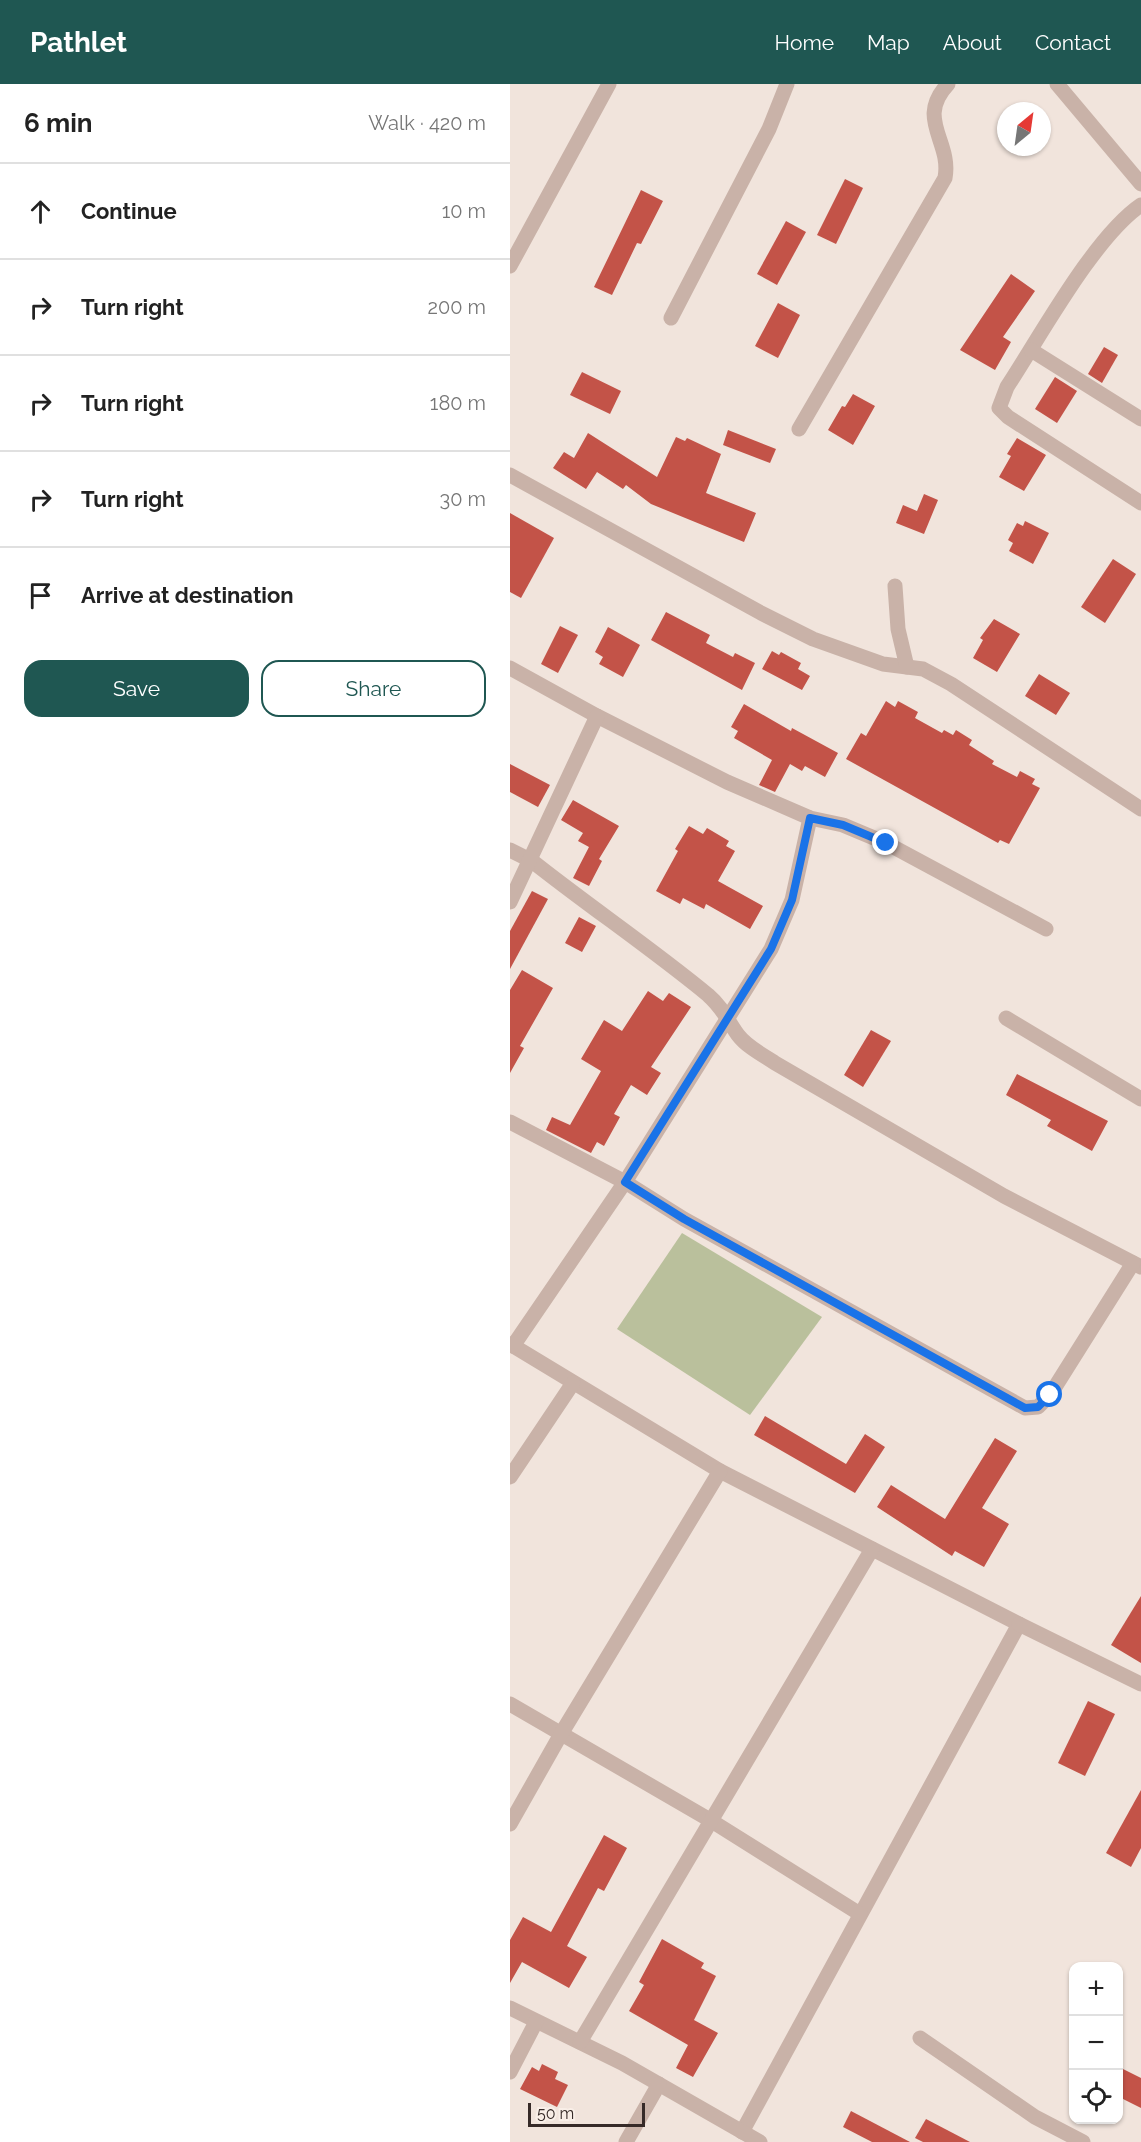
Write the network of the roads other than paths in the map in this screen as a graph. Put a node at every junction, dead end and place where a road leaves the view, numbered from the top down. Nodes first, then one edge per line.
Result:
1 (609, 84) edge
2 (787, 84) edge
3 (948, 84) edge
4 (1057, 84) edge
5 (1141, 184) edge
6 (1141, 205) edge
7 (510, 266) edge
8 (671, 318) dead end
9 (1031, 350) junction
10 (1141, 419) edge
11 (799, 429) dead end
12 (510, 475) edge
13 (1141, 503) edge
14 (895, 586) dead end
15 (907, 667) junction
16 (510, 668) edge
17 (597, 716) junction
18 (1141, 809) edge
19 (810, 818) junction
20 (510, 850) edge
21 (532, 861) junction
22 (510, 902) edge
23 (1046, 929) dead end
24 (729, 1018) junction
25 (1006, 1018) dead end
26 (1141, 1099) edge
27 (510, 1122) edge
28 (625, 1182) junction
29 (1137, 1265) edge
30 (512, 1345) edge
31 (573, 1383) junction
32 (720, 1471) junction
33 (510, 1477) edge
34 (872, 1549) junction
35 (1018, 1624) junction
36 (1141, 1684) edge
37 (510, 1704) edge
38 (561, 1734) junction
39 (710, 1820) junction
40 (510, 1824) edge
41 (860, 1914) junction
42 (510, 2008) edge
43 (536, 2022) junction
44 (920, 2038) dead end
45 (580, 2042) junction
46 (510, 2072) edge
47 (659, 2084) junction
48 (742, 2132) junction
49 (626, 2142) edge
50 (760, 2142) edge
51 (1083, 2142) edge

1 - 7 street
2 - 8 street
3 - 11 street
4 - 5 street
6 - 9 street
9 - 10 street
9 - 13 street
12 - 15 street
14 - 15 street
15 - 18 street
16 - 17 street
17 - 19 street
17 - 21 street
19 - 23 street
19 - 24 street
20 - 21 street
21 - 22 street
21 - 24 street
24 - 28 street
24 - 29 street
25 - 26 street
27 - 28 street
28 - 29 street
28 - 30 street
30 - 31 street
31 - 32 street
31 - 33 street
32 - 34 street
32 - 38 street
34 - 35 street
34 - 39 street
35 - 36 street
35 - 41 street
37 - 38 street
38 - 39 street
38 - 40 street
39 - 41 street
39 - 45 street
41 - 48 street
42 - 43 street
43 - 45 street
43 - 46 street
44 - 51 street
45 - 47 street
47 - 48 street
47 - 49 street
48 - 50 street

